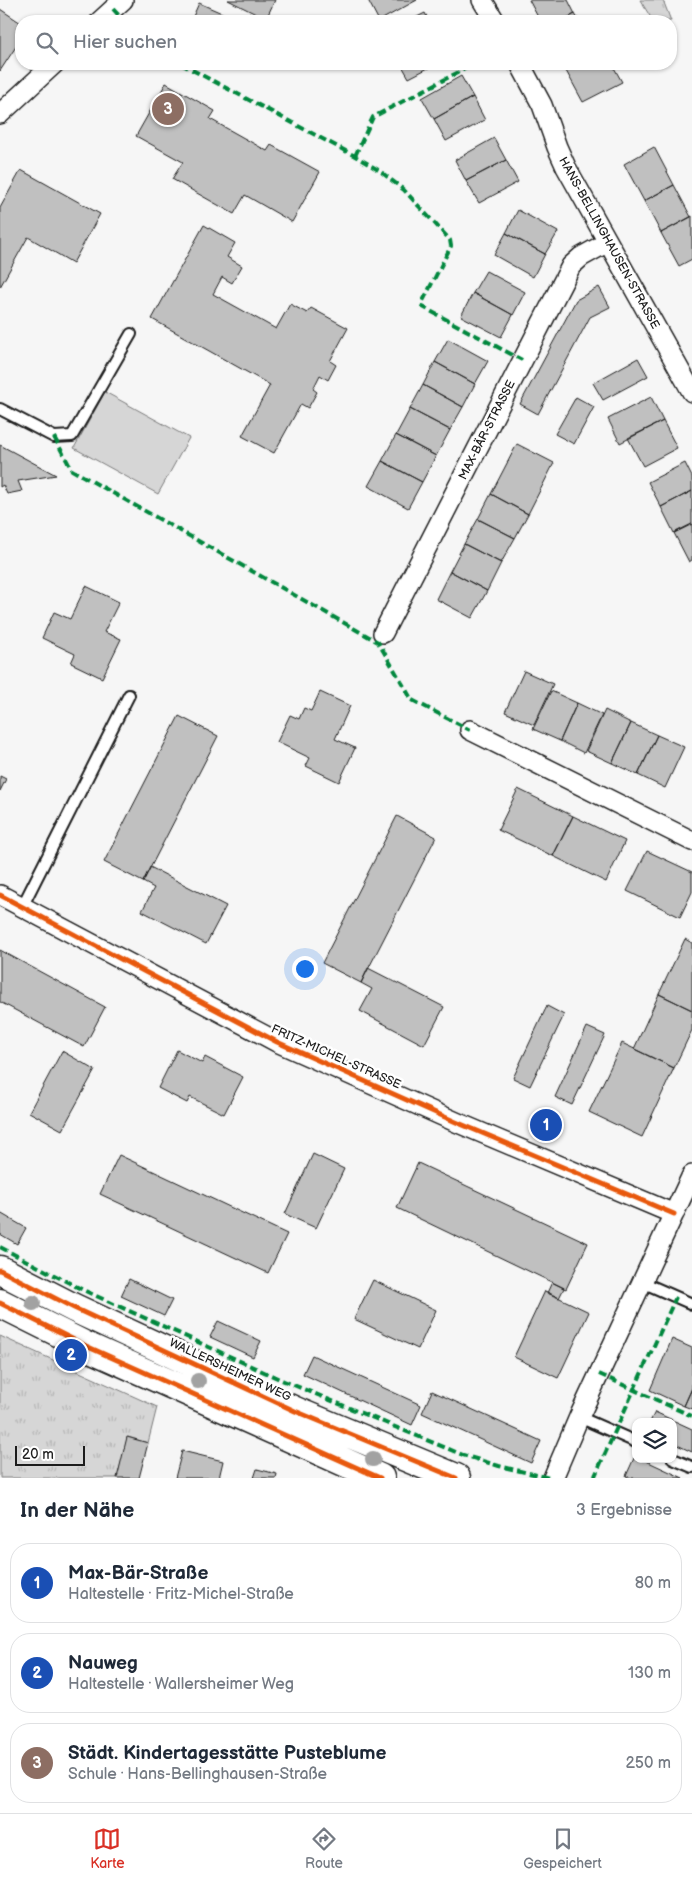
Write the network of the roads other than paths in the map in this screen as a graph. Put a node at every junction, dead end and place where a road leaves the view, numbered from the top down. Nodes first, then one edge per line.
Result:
1 (123, 0) edge
2 (482, 0) edge
3 (107, 15) edge
4 (491, 15) edge
5 (48, 70) edge
6 (523, 70) edge
7 (0, 114) edge
8 (608, 242) junction
9 (131, 334) dead end
10 (692, 392) edge
11 (0, 409) edge
12 (382, 633) dead end
13 (129, 695) dead end
14 (470, 730) dead end
15 (692, 841) edge
16 (0, 895) edge
17 (22, 907) junction
18 (692, 1175) edge
19 (674, 1214) junction
20 (0, 1270) edge
21 (642, 1282) junction
22 (0, 1303) edge
23 (692, 1304) edge
24 (579, 1417) junction
25 (632, 1440) edge
26 (677, 1461) edge
27 (692, 1467) edge
28 (380, 1478) edge
29 (456, 1478) edge
30 (554, 1478) edge

1 - 3 street
2 - 4 street
5 - 7 street
6 - 8 street, HANS-BELLINGHAUSEN-STRASSE
8 - 10 street, HANS-BELLINGHAUSEN-STRASSE
8 - 12 street, MAX-BÄR-STRASSE
9 - 11 lane
13 - 17 lane
14 - 15 street
16 - 17 street, FRITZ-MICHEL-STRASSE
17 - 19 street, FRITZ-MICHEL-STRASSE
18 - 19 street
19 - 21 street
20 - 29 street, WALLERSHEIMER WEG
21 - 23 lane
21 - 24 street
22 - 28 street
24 - 25 lane
24 - 30 street
26 - 27 lane

